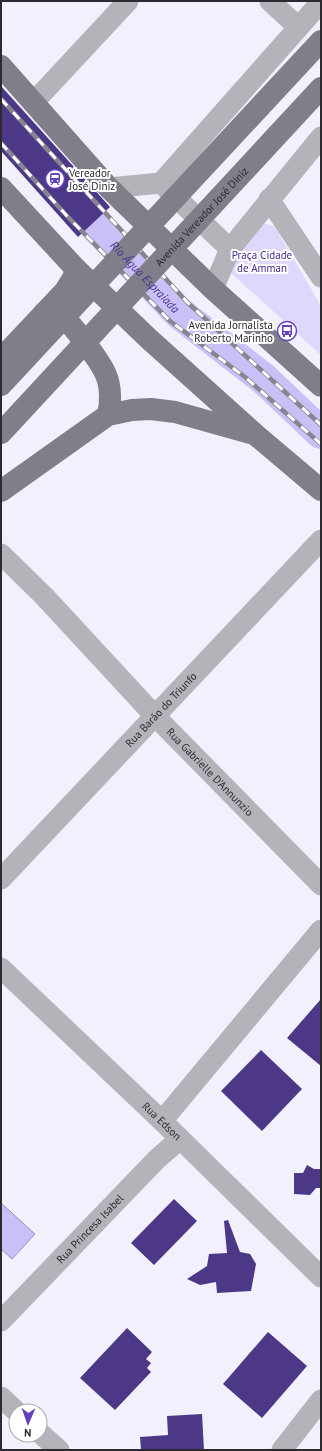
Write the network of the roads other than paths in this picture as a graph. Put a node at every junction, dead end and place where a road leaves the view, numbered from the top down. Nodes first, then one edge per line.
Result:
1 (128, 1) edge
2 (270, 1) edge
3 (321, 2) edge
4 (298, 27) junction
5 (321, 41) edge
6 (1, 66) edge
7 (321, 88) edge
8 (33, 103) junction
9 (321, 137) edge
10 (161, 183) junction
11 (1, 188) edge
12 (109, 188) junction
13 (269, 199) junction
14 (230, 249) junction
15 (76, 269) junction
16 (321, 277) edge
17 (213, 289) junction
18 (44, 313) junction
19 (1, 359) edge
20 (1, 385) edge
21 (321, 386) edge
22 (108, 415) junction
23 (1, 433) edge
24 (257, 436) junction
25 (321, 490) edge
26 (1, 491) edge
27 (321, 540) edge
28 (1, 554) edge
29 (155, 716) junction
30 (1, 879) edge
31 (321, 885) edge
32 (321, 930) edge
33 (1, 968) edge
34 (162, 1121) junction
35 (180, 1139) junction
36 (321, 1277) edge
37 (1, 1321) edge
38 (321, 1400) edge
39 (48, 1440) edge
40 (59, 1450) edge
41 (282, 1450) edge

1 - 8 street
2 - 4 street
3 - 4 street
4 - 10 street
5 - 20 main road, bridge
6 - 8 main road
7 - 23 main road, Avenida Vereador José Diniz, bridge
8 - 12 main road
9 - 13 street
10 - 12 street
10 - 14 street
11 - 15 main road
12 - 17 main road
13 - 14 street
13 - 16 street
14 - 17 street
15 - 18 main road
15 - 24 main road
17 - 21 main road
18 - 19 main road
18 - 22 main road
22 - 24 main road
22 - 26 main road
24 - 25 main road
27 - 29 street, Rua Barão do Triunfo
28 - 29 street, Rua Gabrielle D'Annunzio
29 - 30 street, Rua Barão do Triunfo
29 - 31 street, Rua Gabrielle D'Annunzio
32 - 34 street
33 - 34 street, Rua Edson
34 - 35 street, Rua Edson
35 - 36 street, Rua Edson
35 - 37 street, Rua Princesa Isabel
38 - 41 street
39 - 40 street

